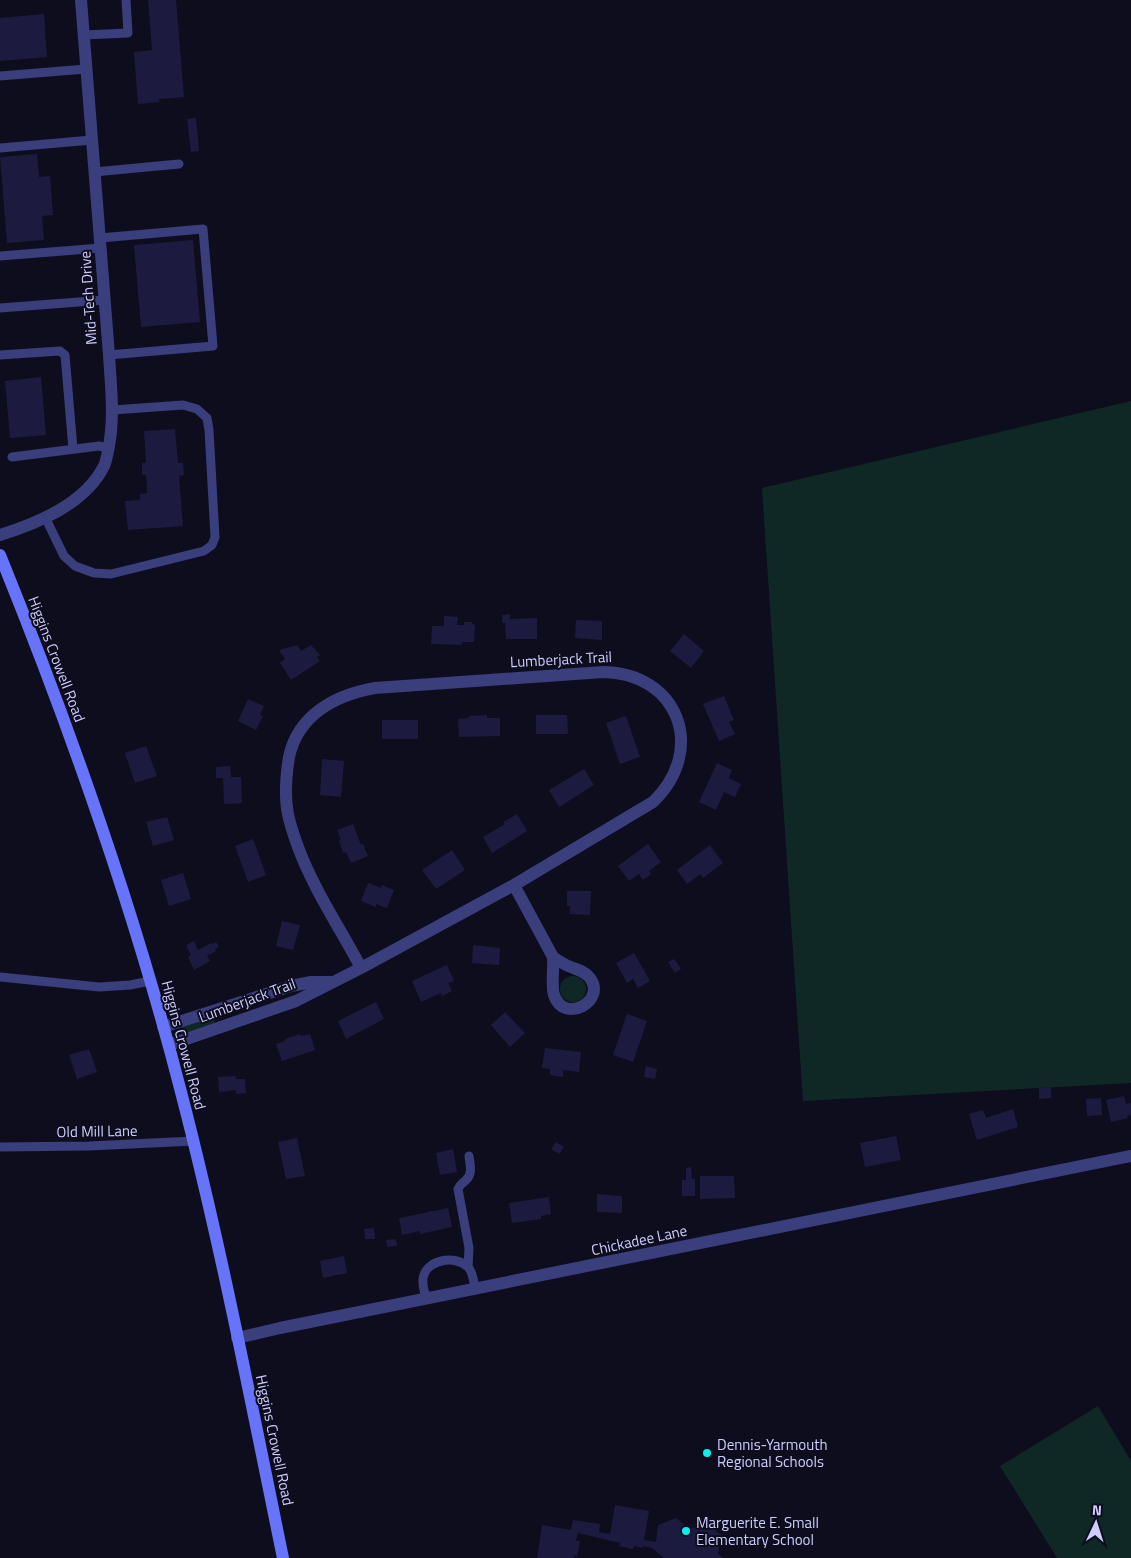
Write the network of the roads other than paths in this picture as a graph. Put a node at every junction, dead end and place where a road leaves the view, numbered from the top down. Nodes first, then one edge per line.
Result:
1 (81, 0) edge
2 (126, 0) edge
3 (84, 35) junction
4 (86, 69) junction
5 (0, 76) edge
6 (92, 140) junction
7 (0, 148) edge
8 (179, 164) dead end
9 (94, 172) junction
10 (100, 243) junction
11 (0, 256) edge
12 (105, 300) junction
13 (0, 308) edge
14 (0, 355) edge
15 (109, 355) junction
16 (112, 410) junction
17 (108, 448) junction
18 (72, 450) junction
19 (12, 457) dead end
20 (45, 517) junction
21 (0, 535) edge
22 (0, 555) edge
23 (514, 885) junction
24 (553, 957) dead end
25 (361, 968) junction
26 (0, 977) edge
27 (150, 981) junction
28 (334, 982) junction
29 (233, 1005) junction
30 (238, 1021) junction
31 (163, 1026) junction
32 (169, 1045) junction
33 (194, 1141) junction
34 (0, 1146) edge
35 (469, 1156) dead end
36 (1131, 1156) edge
37 (468, 1267) junction
38 (475, 1290) junction
39 (426, 1299) junction
40 (237, 1338) junction
41 (283, 1558) edge

1 - 3 street, Mid-Tech Drive
2 - 3 lane
3 - 4 street, Mid-Tech Drive
4 - 5 lane
4 - 6 street, Mid-Tech Drive
6 - 7 lane
6 - 9 street, Mid-Tech Drive
8 - 9 lane
9 - 10 street, Mid-Tech Drive
10 - 11 lane
10 - 12 street, Mid-Tech Drive
10 - 15 lane
12 - 13 lane
12 - 15 street, Mid-Tech Drive
14 - 18 lane
15 - 16 street, Mid-Tech Drive
16 - 17 street, Mid-Tech Drive
16 - 20 lane
17 - 18 lane
17 - 20 street, Mid-Tech Drive
18 - 19 lane
20 - 21 street, Mid-Tech Drive
22 - 27 main road, Higgins Crowell Road
23 - 24 street
23 - 25 street, Lumberjack Trail
23 - 25 street, Lumberjack Trail
25 - 28 street, Lumberjack Trail
26 - 27 lane
27 - 31 main road, Higgins Crowell Road
28 - 29 street, Lumberjack Trail
28 - 30 street, Lumberjack Trail
29 - 30 street
29 - 31 street, Lumberjack Trail
30 - 32 street, Lumberjack Trail
31 - 32 main road, Higgins Crowell Road
32 - 33 main road, Higgins Crowell Road
33 - 34 lane, Old Mill Lane
33 - 40 main road, Higgins Crowell Road
35 - 37 lane
36 - 38 street, Chickadee Lane
37 - 38 lane
37 - 39 lane
38 - 39 street, Chickadee Lane
39 - 40 street, Chickadee Lane
40 - 41 main road, Higgins Crowell Road

